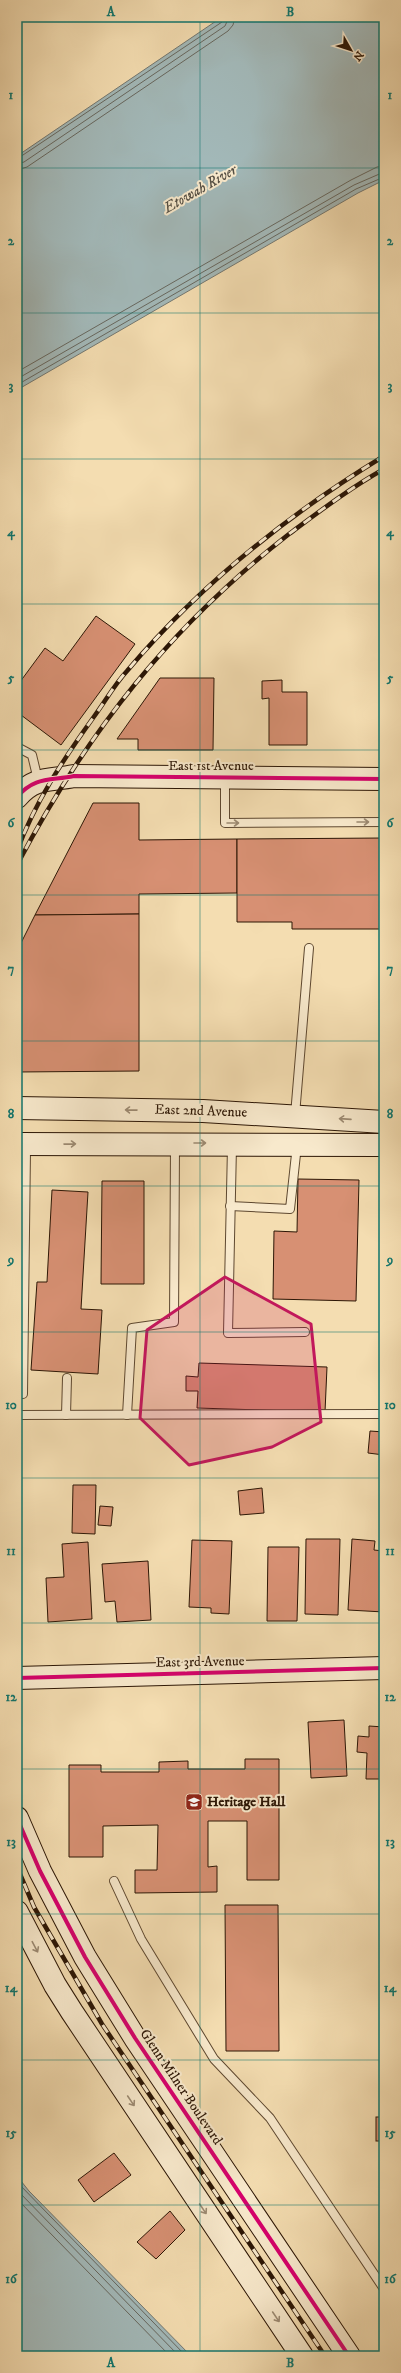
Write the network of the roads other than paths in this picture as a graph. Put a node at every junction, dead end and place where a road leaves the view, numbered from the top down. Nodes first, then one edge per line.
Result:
1 (17, 747) edge
2 (225, 777) junction
3 (384, 779) edge
4 (38, 781) junction
5 (17, 797) edge
6 (384, 822) edge
7 (309, 948) dead end
8 (17, 1108) edge
9 (295, 1115) junction
10 (384, 1122) edge
11 (175, 1143) junction
12 (232, 1143) junction
13 (297, 1145) junction
14 (384, 1145) edge
15 (26, 1147) edge
16 (21, 1194) edge
17 (230, 1206) junction
18 (21, 1294) edge
19 (305, 1332) dead end
20 (67, 1378) dead end
21 (17, 1394) edge
22 (384, 1414) edge
23 (17, 1415) edge
24 (66, 1415) junction
25 (128, 1415) junction
26 (384, 1668) edge
27 (17, 1678) edge
28 (17, 1818) edge
29 (114, 1881) dead end
30 (17, 1912) edge
31 (384, 2289) edge
32 (302, 2356) edge
33 (349, 2356) edge

1 - 4 lane
2 - 3 street, East 1st Avenue
2 - 4 street, East 1st Avenue
2 -> 6 lane
4 - 5 street
7 - 9 lane
9 -> 8 street, East 2nd Avenue
10 -> 9 street, East 2nd Avenue
11 -> 12 street
15 -> 11 street
11 - 25 lane
12 - 13 street
12 - 17 lane
13 - 14 street
13 - 17 lane
15 - 16 lane
16 - 18 lane
17 - 19 lane
18 - 21 lane
20 - 24 lane
22 - 25 lane
23 - 24 lane
24 - 25 lane
26 - 27 street, East 3rd Avenue
28 - 33 street, Glenn Milner Boulevard
29 - 31 lane
30 -> 32 street

